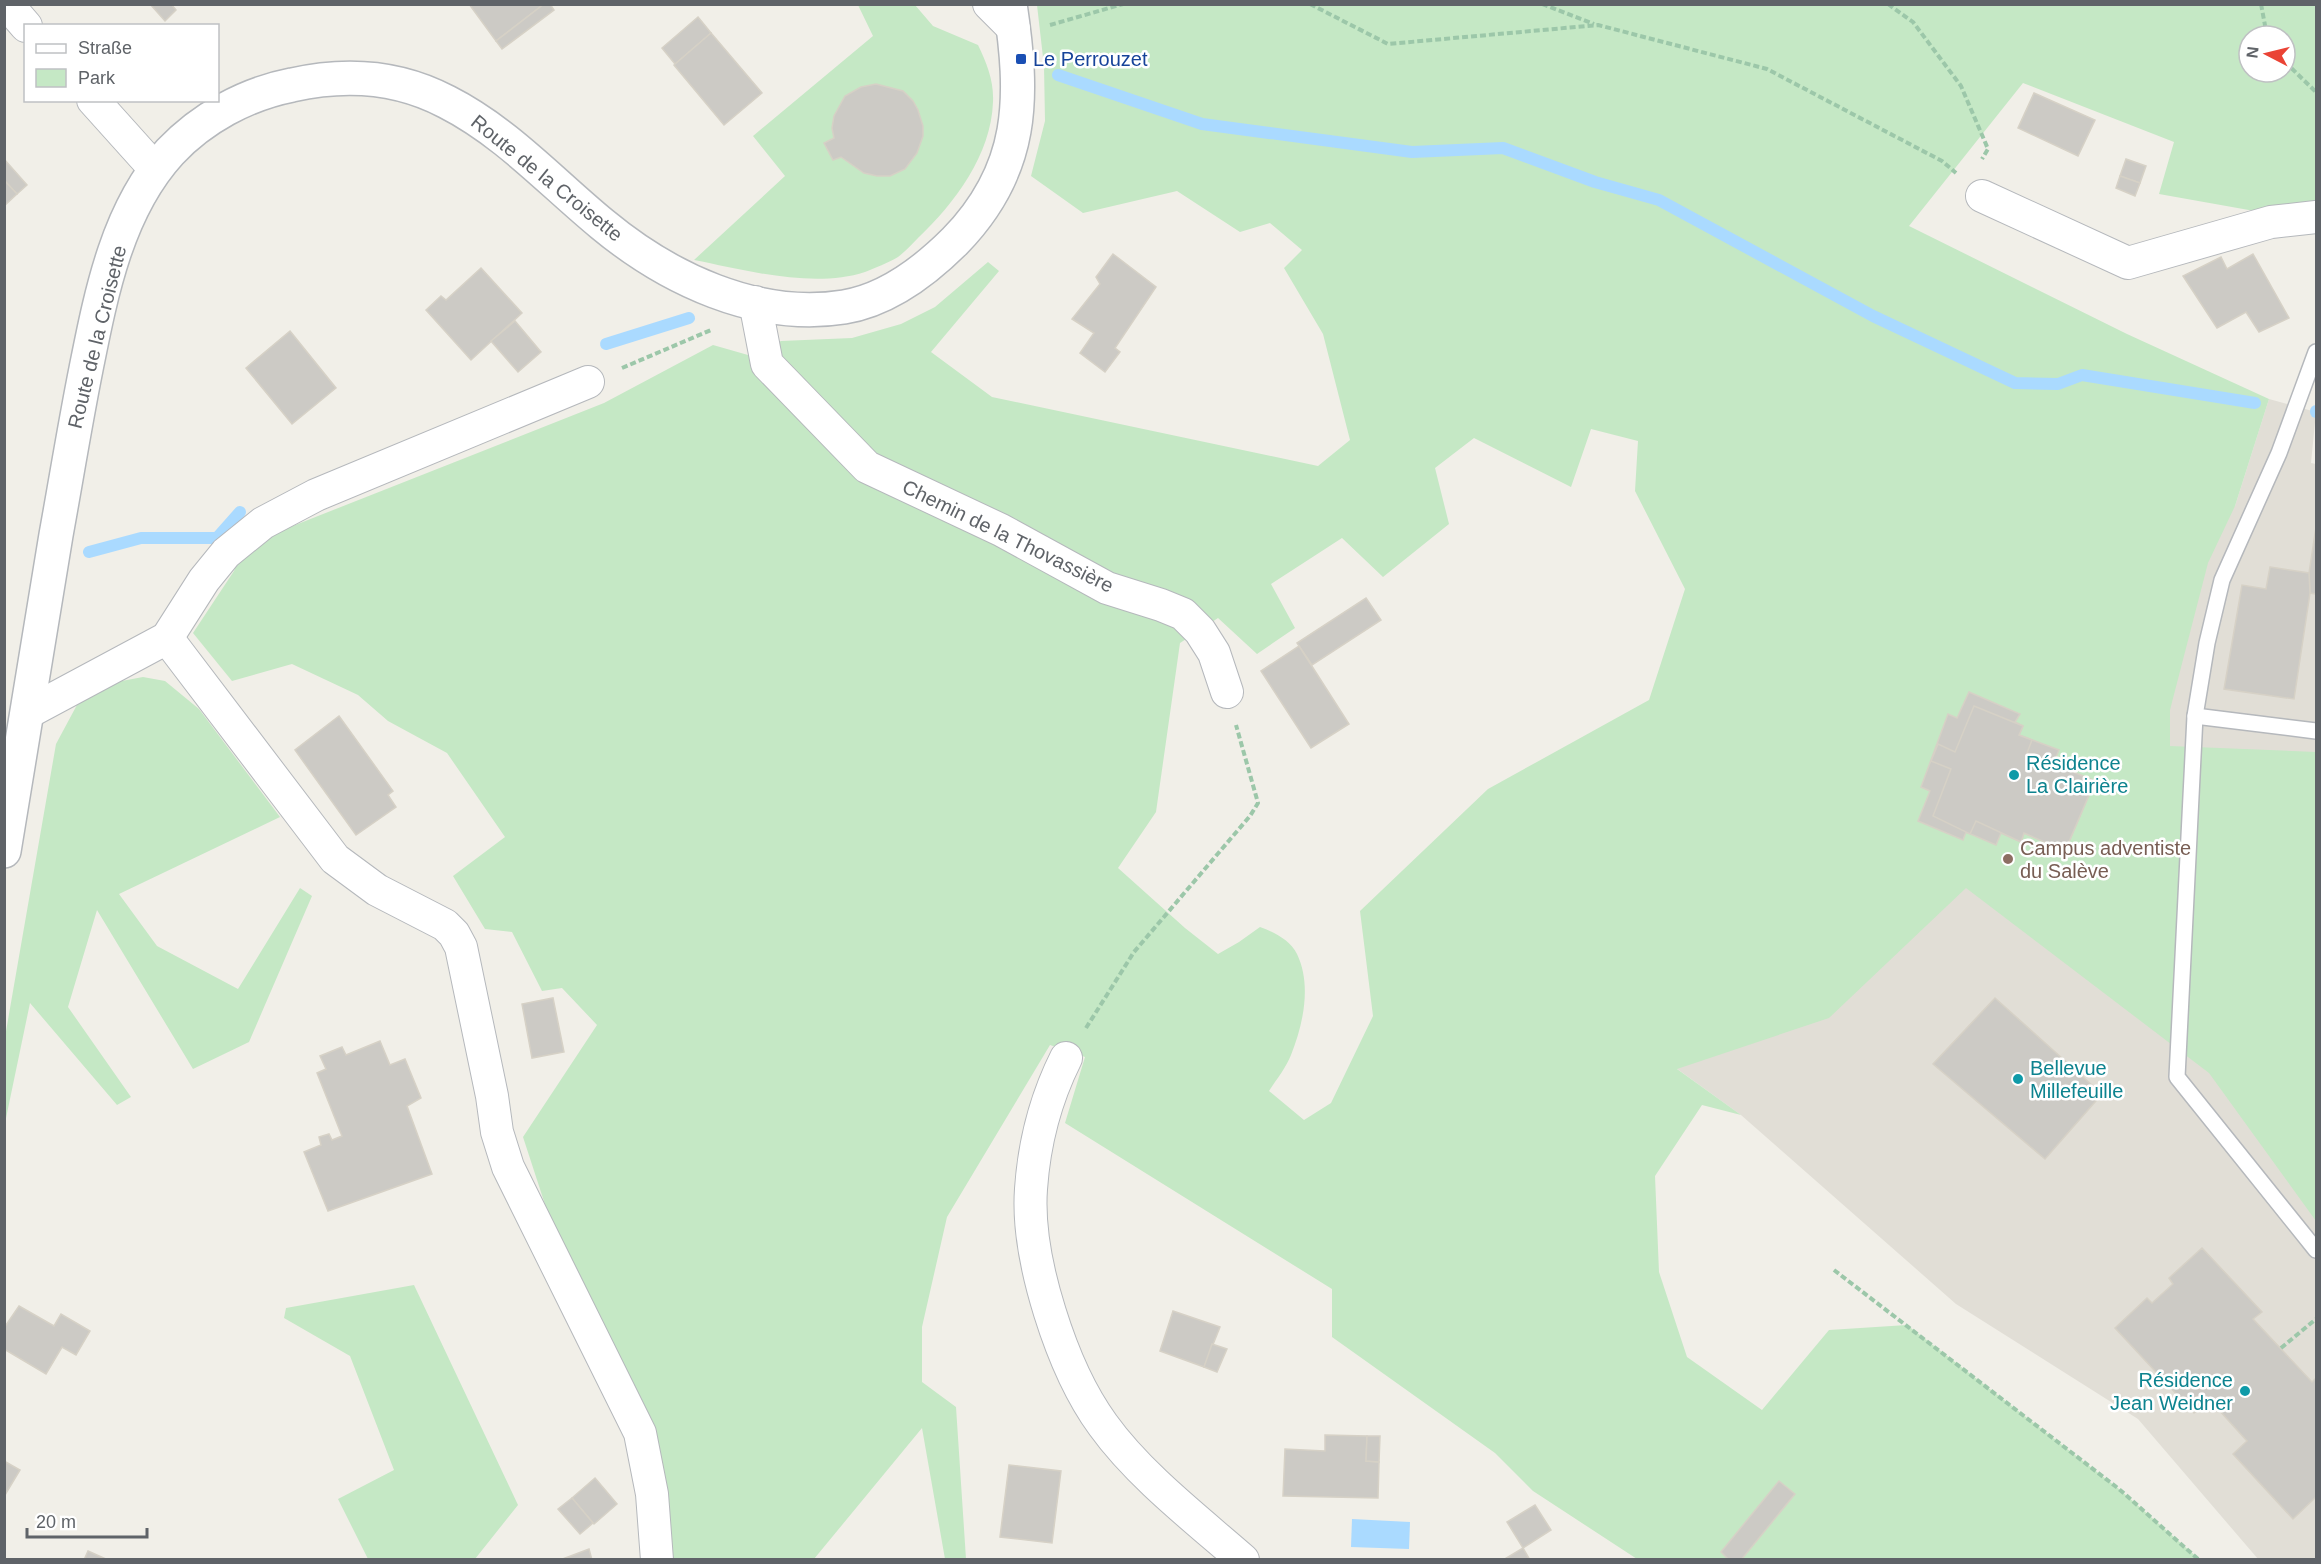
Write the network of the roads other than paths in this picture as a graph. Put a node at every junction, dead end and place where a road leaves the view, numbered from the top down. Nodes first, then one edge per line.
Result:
1 (7, 4) edge
2 (989, 4) edge
3 (1012, 23) edge
4 (24, 24) edge
5 (95, 102) edge
6 (155, 169) junction
7 (1975, 189) road end
8 (2316, 217) edge
9 (754, 302) junction
10 (2316, 352) edge
11 (588, 382) road end
12 (167, 638) junction
13 (1227, 692) road end
14 (27, 713) junction
15 (2195, 716) junction
16 (2316, 732) edge
17 (4, 851) edge
18 (1066, 1058) road end
19 (2316, 1250) edge
20 (657, 1560) edge
21 (1243, 1560) edge

1 - 4 street
2 - 3 street
3 - 9 street, Route de la Croisette
5 - 6 street
6 - 9 street, Route de la Croisette
6 - 14 street, Route de la Croisette
7 - 8 street
9 - 13 street, Chemin de la Thovassière
10 - 15 lane
11 - 12 street
12 - 14 street
12 - 20 street
14 - 17 street, Route de la Croisette
15 - 16 lane
15 - 19 lane
18 - 21 street

